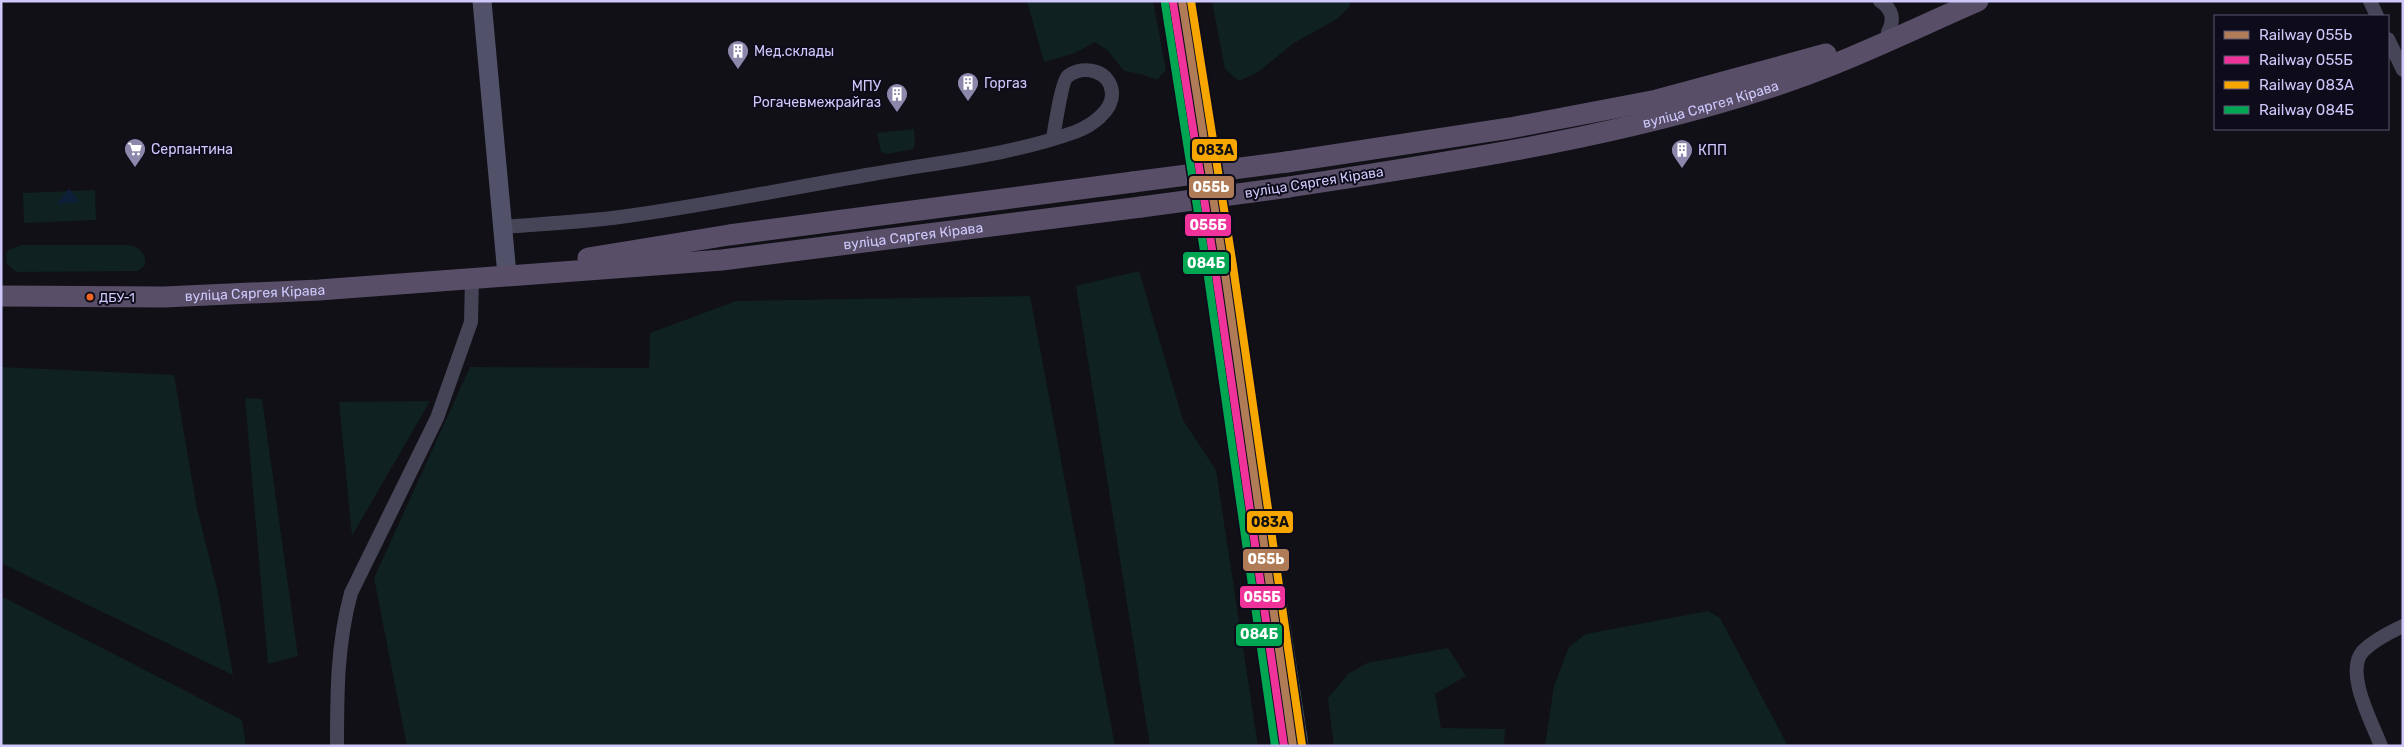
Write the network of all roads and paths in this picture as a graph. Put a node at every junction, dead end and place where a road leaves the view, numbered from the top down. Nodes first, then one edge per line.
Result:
1 (482, 1) edge
2 (1880, 1) edge
3 (1978, 1) edge
4 (2370, 1) edge
5 (1951, 7) edge
6 (2377, 15) edge
7 (1888, 32) junction
8 (2389, 41) edge
9 (2403, 70) edge
10 (1053, 138) junction
11 (502, 227) junction
12 (507, 275) junction
13 (472, 278) junction
14 (1, 296) edge
15 (2403, 626) edge
16 (337, 746) edge
17 (2381, 746) edge

1 - 11 street
2 - 7 street
3 - 5 main road, вуліца Сяргея Кірава
4 - 6 street
5 - 7 main road, вуліца Сяргея Кірава
5 - 12 main road, вуліца Сяргея Кірава, bridge
7 - 12 main road, вуліца Сяргея Кірава, bridge
8 - 9 street
10 - 10 street
10 - 11 street
11 - 12 street
12 - 13 main road, вуліца Сяргея Кірава
13 - 14 main road, вуліца Сяргея Кірава
13 - 16 street
15 - 17 street

